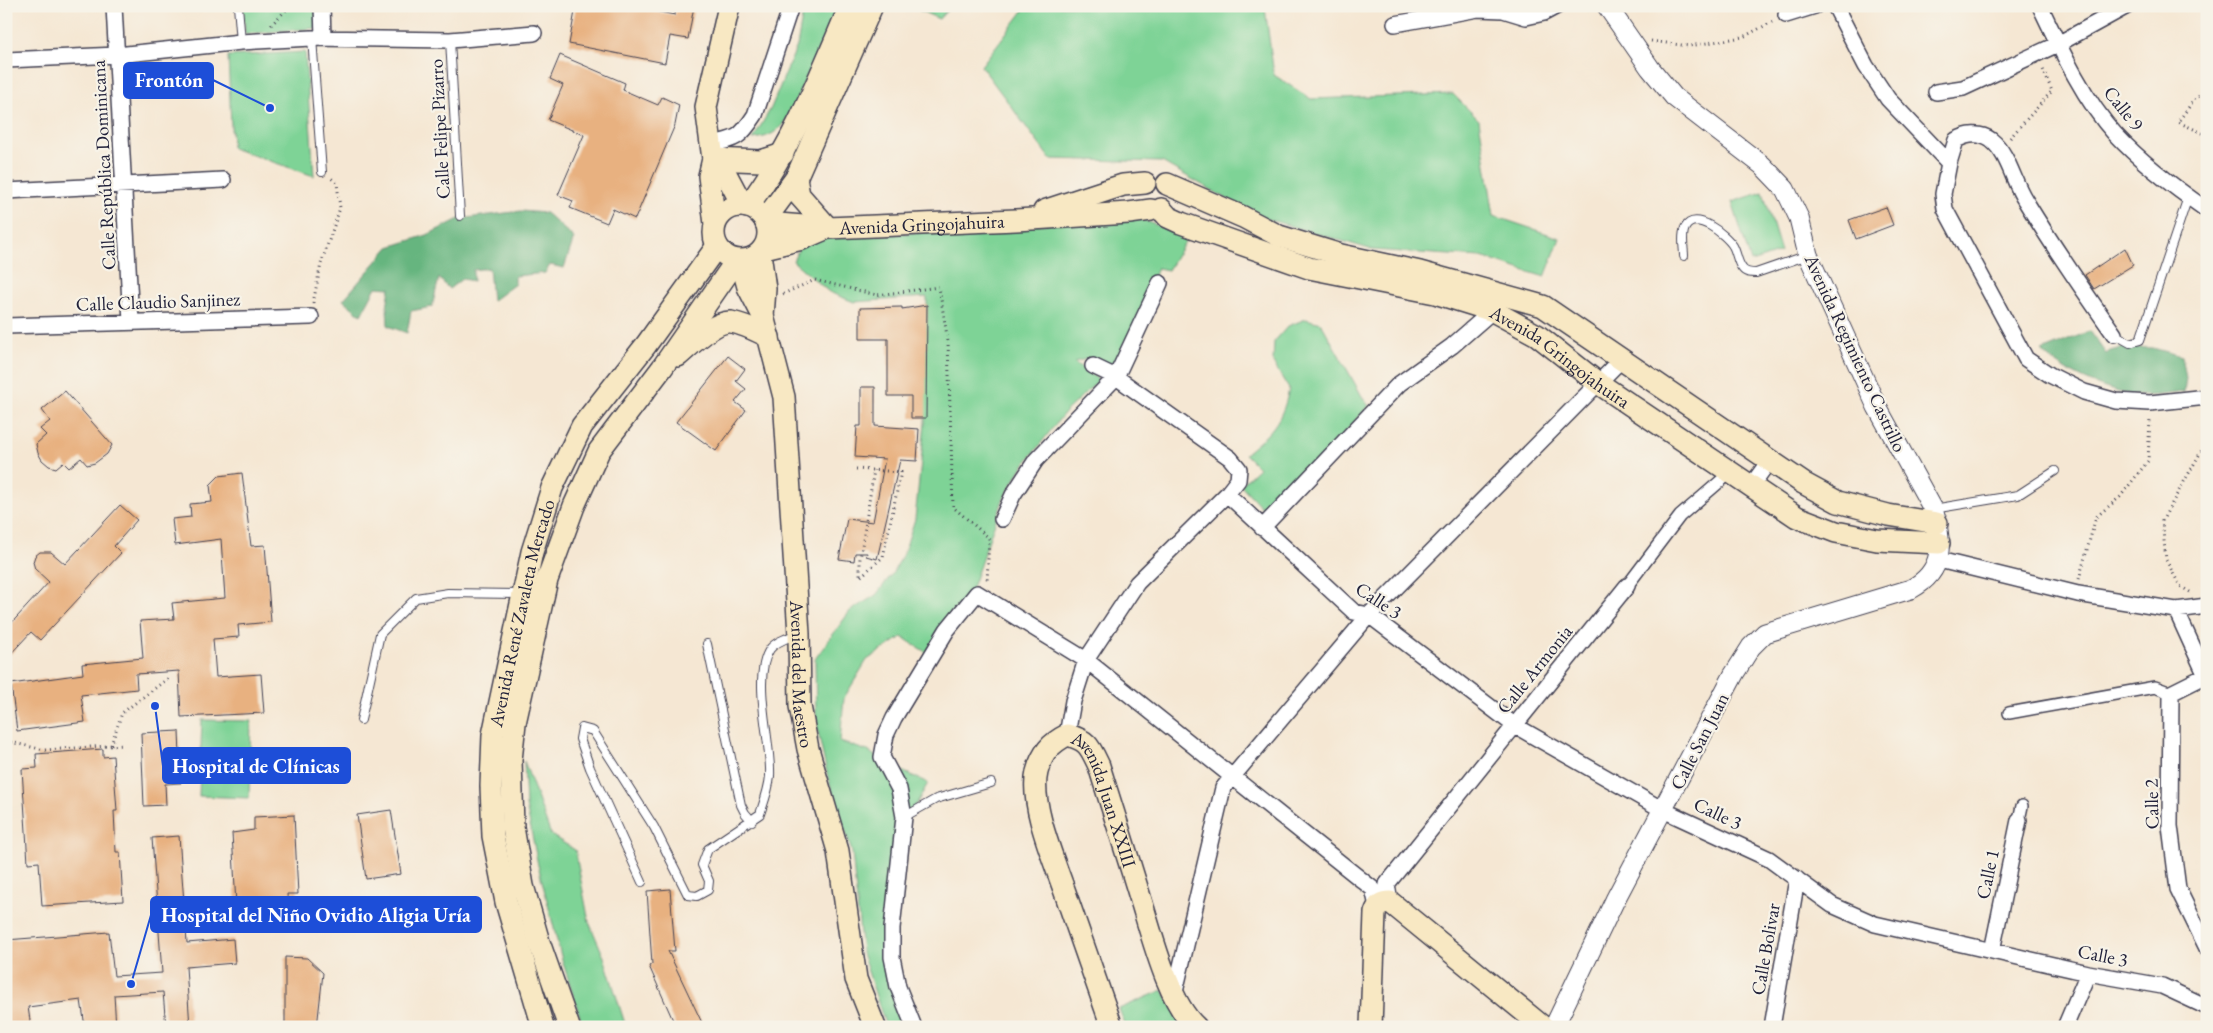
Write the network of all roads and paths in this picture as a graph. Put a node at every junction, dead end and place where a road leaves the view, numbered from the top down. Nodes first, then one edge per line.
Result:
1 (114, 6) edge
2 (238, 6) edge
3 (290, 6) edge
4 (322, 6) edge
5 (729, 6) edge
6 (791, 6) edge
7 (850, 6) edge
8 (872, 6) edge
9 (1557, 6) edge
10 (1607, 6) edge
11 (1816, 6) edge
12 (1835, 6) edge
13 (2040, 6) edge
14 (2127, 6) edge
15 (1786, 15) joint
16 (1394, 24) dead end
17 (266, 29) dead end
18 (534, 33) dead end
19 (318, 37) junction
20 (1630, 38) junction
21 (450, 40) junction
22 (240, 42) junction
23 (2058, 44) junction
24 (117, 55) junction
25 (6, 60) edge
26 (2045, 61) dead end
27 (2207, 90) edge
28 (1936, 92) dead end
29 (2207, 136) edge
30 (712, 152) junction
31 (783, 154) junction
32 (2003, 154) junction
33 (1949, 163) junction
34 (322, 172) joint
35 (796, 178) junction
36 (223, 180) dead end
37 (1145, 183) junction
38 (1167, 184) junction
39 (123, 185) junction
40 (6, 191) edge
41 (2188, 197) junction
42 (745, 206) junction
43 (1156, 210) junction
44 (2207, 210) edge
45 (460, 216) dead end
46 (1016, 220) junction
47 (766, 221) junction
48 (715, 224) junction
49 (828, 228) junction
50 (717, 246) junction
51 (1808, 255) junction
52 (751, 256) junction
53 (1684, 256) dead end
54 (1160, 283) dead end
55 (1500, 303) junction
56 (764, 309) junction
57 (311, 317) joint
58 (131, 322) junction
59 (6, 326) edge
60 (2114, 334) joint
61 (768, 337) junction
62 (1621, 360) junction
63 (1093, 366) dead end
64 (662, 368) junction
65 (1116, 377) junction
66 (1598, 383) junction
67 (2207, 397) edge
68 (2150, 403) junction
69 (2207, 441) edge
70 (1770, 460) junction
71 (856, 469) dead end
72 (874, 470) junction
73 (2055, 471) dead end
74 (1731, 472) junction
75 (1751, 486) junction
76 (1227, 494) junction
77 (1002, 519) dead end
78 (1262, 528) junction
79 (1937, 534) junction
80 (1626, 586) joint
81 (523, 594) junction
82 (2078, 594) junction
83 (2193, 595) dead end
84 (986, 598) junction
85 (2207, 606) edge
86 (2176, 610) junction
87 (1369, 615) junction
88 (798, 634) junction
89 (707, 644) dead end
90 (1086, 660) junction
91 (2206, 676) edge
92 (170, 677) dead end
93 (2171, 693) junction
94 (2009, 713) dead end
95 (361, 720) dead end
96 (1514, 725) junction
97 (1067, 735) junction
98 (6, 741) edge
99 (110, 745) junction
100 (123, 745) dead end
101 (1233, 776) junction
102 (991, 783) dead end
103 (1663, 810) junction
104 (2020, 813) dead end
105 (904, 817) junction
106 (752, 821) junction
107 (1797, 878) junction
108 (642, 882) dead end
109 (1384, 904) junction
110 (2207, 948) edge
111 (1992, 951) junction
112 (2088, 973) junction
113 (1174, 996) junction
114 (2207, 1007) edge
115 (1372, 1026) edge
116 (543, 1027) edge
117 (569, 1027) edge
118 (875, 1027) edge
119 (914, 1027) edge
120 (1112, 1027) edge
121 (1196, 1027) edge
122 (1543, 1027) edge
123 (1554, 1027) edge
124 (1772, 1027) edge
125 (2065, 1027) edge

1 - 24 street, Calle República Dominicana
2 - 22 lane
3 - 17 path
4 - 19 street
5 - 30 main road
6 - 30 street
7 - 31 main road
8 - 35 main road
9 - 16 street
10 - 20 street, Avenida Regimiento Castrillo
11 - 15 street
12 - 33 street
13 - 23 street, Calle 9
14 - 23 street
15 - 20 path
18 - 21 street
19 - 21 street
19 - 22 street
19 - 34 lane
20 - 51 street, Avenida Regimiento Castrillo
21 - 45 lane, Calle Felipe Pizarro
22 - 24 street
23 - 28 street
23 - 41 street, Calle 9
24 - 25 street
24 - 39 street, Calle República Dominicana
26 - 32 path
27 - 29 path
30 - 31 main road
30 - 42 main road
30 - 48 main road
31 - 42 main road
32 - 33 street
32 - 60 street
33 - 68 street
34 - 57 path
35 - 47 main road
35 - 49 main road
36 - 39 street
37 - 38 main road
37 - 43 main road
37 - 46 main road, Avenida Gringojahuira
38 - 43 main road
38 - 55 main road, Avenida Gringojahuira
39 - 40 street
39 - 58 street, Calle República Dominicana
41 - 44 street, Calle 9
41 - 60 lane
42 - 47 main road
42 - 48 main road
43 - 46 main road, Avenida Gringojahuira
43 - 55 main road, Avenida Gringojahuira
46 - 49 main road, Avenida Gringojahuira
47 - 49 main road, Avenida Gringojahuira
47 - 52 main road
48 - 50 main road
49 - 52 main road, Avenida Gringojahuira
50 - 52 main road
50 - 81 main road, Avenida René Zavaleta Mercado
51 - 53 lane
51 - 79 street, Avenida Regimiento Castrillo
52 - 56 main road, Avenida del Maestro
52 - 64 main road, Avenida René Zavaleta Mercado
54 - 65 street
55 - 62 main road, Avenida Gringojahuira
55 - 66 main road, Avenida Gringojahuira
55 - 78 street
56 - 61 main road, Avenida del Maestro
56 - 84 path
57 - 58 street, Calle Claudio Sanjinez
58 - 59 street, Calle Claudio Sanjinez
61 - 64 main road
61 - 88 main road, Avenida del Maestro
62 - 66 street
62 - 70 main road, Avenida Gringojahuira
63 - 65 street
64 - 117 main road, Avenida René Zavaleta Mercado
65 - 76 street
65 - 77 street
66 - 74 main road, Avenida Gringojahuira
66 - 87 street
67 - 68 street
68 - 82 path
69 - 83 path
70 - 75 street
70 - 79 main road, Avenida Gringojahuira
71 - 72 path
72 - 72 path
73 - 79 lane
74 - 75 main road, Avenida Gringojahuira
74 - 80 street, Calle Armonia
75 - 79 main road, Avenida Gringojahuira
76 - 78 street, Calle 3
76 - 90 street
78 - 87 street, Calle 3
79 - 82 street
79 - 103 street, Calle San Juan
80 - 96 street, Calle Armonia
81 - 95 lane
81 - 116 main road, Avenida René Zavaleta Mercado
82 - 86 street
84 - 90 street
84 - 105 street
85 - 86 street
86 - 91 street
87 - 96 street, Calle 3
87 - 101 street
88 - 106 lane
88 - 118 main road, Avenida del Maestro
89 - 106 lane
90 - 97 street
90 - 101 street
91 - 93 street
92 - 99 path
93 - 94 street
93 - 110 street, Calle 2
96 - 103 street, Calle 3
96 - 109 street, Calle Armonia
97 - 113 main road, Avenida Juan XXIII
97 - 120 main road, Avenida Juan XXIII
98 - 99 path
99 - 100 path
101 - 109 street
101 - 113 street
102 - 105 lane
103 - 107 street, Calle 3
103 - 123 street, Calle San Juan
104 - 111 street, Calle 1
105 - 119 street
106 - 108 lane
107 - 111 street, Calle 3
107 - 124 street, Calle Bolivar
109 - 115 main road
109 - 122 main road
111 - 112 street, Calle 3
112 - 114 street, Calle 3
112 - 125 street
113 - 121 main road, Avenida Juan XXIII

